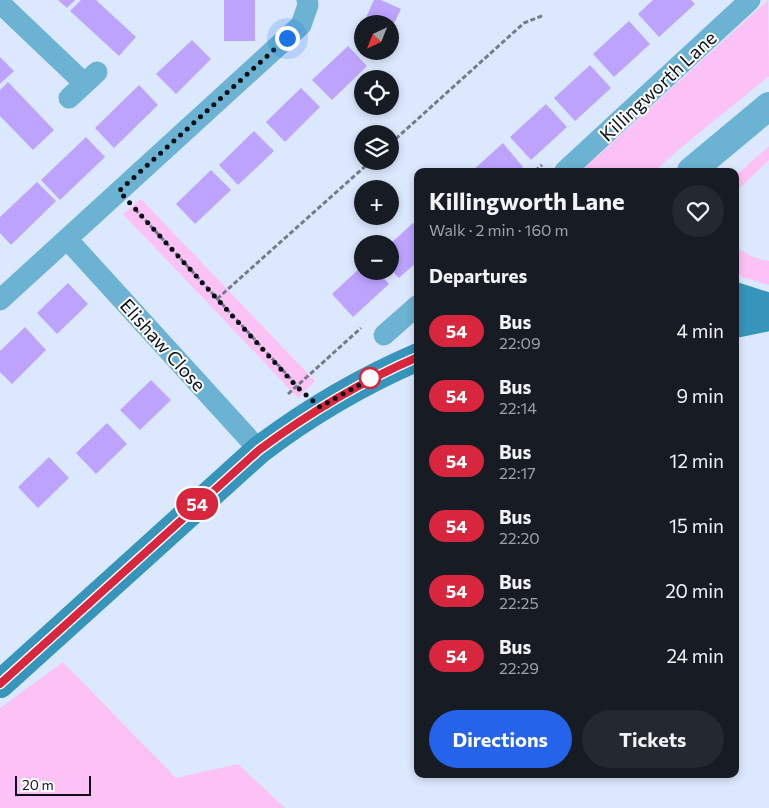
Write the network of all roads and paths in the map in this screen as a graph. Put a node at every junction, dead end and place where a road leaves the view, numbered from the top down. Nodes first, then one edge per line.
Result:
1 (306, 0) edge
2 (750, 0) edge
3 (0, 3) edge
4 (544, 15) dead end
5 (83, 84) dead end
6 (769, 106) edge
7 (399, 136) edge
8 (568, 168) edge
9 (695, 168) edge
10 (361, 170) edge
11 (112, 198) junction
12 (67, 239) junction
13 (739, 297) edge
14 (217, 299) junction
15 (0, 300) edge
16 (769, 307) edge
17 (414, 309) edge
18 (769, 316) edge
19 (739, 323) edge
20 (362, 327) dead end
21 (384, 335) dead end
22 (414, 358) edge
23 (297, 387) junction
24 (286, 396) dead end
25 (320, 407) junction
26 (259, 450) junction
27 (0, 684) edge

1 - 11 street
2 - 8 street, Killingworth Lane
3 - 5 street
4 - 7 path
6 - 9 street
10 - 14 path
11 - 12 street
11 - 14 path
12 - 15 street
12 - 26 street, Elishaw Close
13 - 16 main road
14 - 23 path
17 - 21 street
18 - 19 main road
20 - 23 path
22 - 25 main road
23 - 24 path
23 - 25 path
25 - 26 main road
26 - 27 main road

